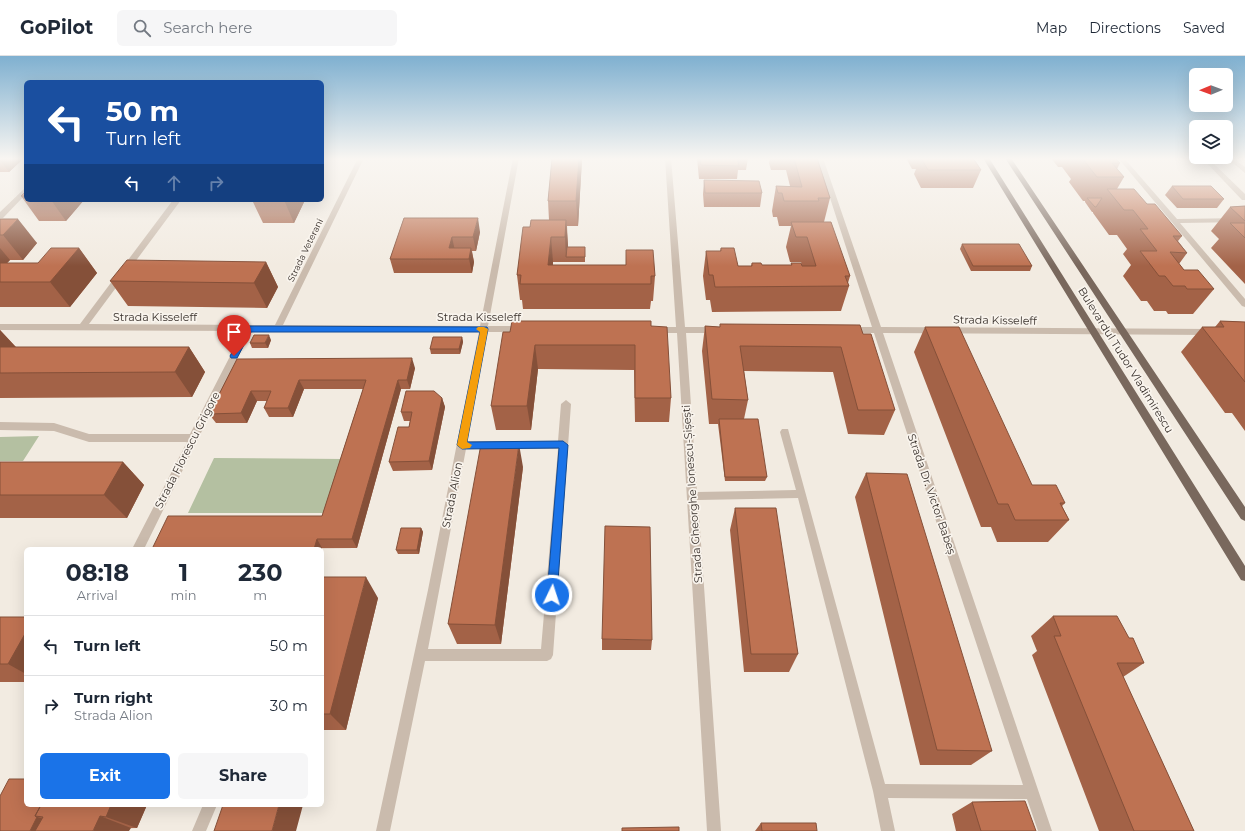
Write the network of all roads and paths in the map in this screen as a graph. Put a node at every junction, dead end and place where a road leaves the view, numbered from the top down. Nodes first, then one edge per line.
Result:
1 (22, 194) edge
2 (344, 194) edge
3 (509, 194) edge
4 (671, 194) edge
5 (832, 194) edge
6 (1008, 194) edge
7 (1032, 194) edge
8 (1152, 194) edge
9 (176, 202) edge
10 (0, 216) edge
11 (1174, 220) junction
12 (1245, 220) edge
13 (1245, 304) edge
14 (0, 327) edge
15 (82, 328) junction
16 (248, 329) junction
17 (277, 329) junction
18 (484, 329) junction
19 (532, 330) edge
20 (642, 330) edge
21 (681, 330) junction
22 (728, 330) edge
23 (838, 330) edge
24 (877, 330) junction
25 (1094, 332) junction
26 (1216, 332) edge
27 (1125, 333) junction
28 (566, 404) dead end
29 (0, 426) edge
30 (785, 432) dead end
31 (192, 438) junction
32 (462, 445) junction
33 (563, 445) junction
34 (802, 494) junction
35 (692, 496) junction
36 (1245, 516) edge
37 (139, 547) edge
38 (1245, 576) edge
39 (420, 655) junction
40 (880, 792) junction
41 (1032, 792) junction
42 (209, 807) edge
43 (199, 831) edge
44 (383, 831) edge
45 (714, 831) edge
46 (888, 831) edge
47 (1045, 831) edge

1 - 10 street
2 - 17 street, Strada Veterani
3 - 18 street, Strada Alion
4 - 21 street, Strada Gheorghe Ionescu-Șișești
5 - 24 street, Strada Dr. Victor Babeș
6 - 25 main road, Bulevardul Tudor Vladimirescu
7 - 27 main road, Bulevardul Tudor Vladimirescu
8 - 11 street
9 - 15 street
11 - 12 street
11 - 13 street
14 - 15 street, Strada Kisseleff
15 - 16 street, Strada Kisseleff
16 - 17 street, Strada Kisseleff
16 - 31 street, Strada Florescu Grigore
17 - 18 street, Strada Kisseleff
18 - 19 street, Strada Kisseleff
18 - 32 street, Strada Alion
20 - 21 street
21 - 22 street
21 - 35 street, Strada Gheorghe Ionescu-Șișești
23 - 24 street, Strada Kisseleff
24 - 25 street, Strada Kisseleff
24 - 41 street, Strada Dr. Victor Babeș
25 - 27 street, Strada Kisseleff
25 - 38 main road, Bulevardul Tudor Vladimirescu
26 - 27 street, Strada Kisseleff
27 - 36 main road, Bulevardul Tudor Vladimirescu
28 - 33 street
29 - 31 street
30 - 34 street
31 - 37 street, Strada Florescu Grigore
32 - 33 street
32 - 39 street, Strada Alion
33 - 39 street
34 - 35 street
34 - 40 street
35 - 45 street, Strada Gheorghe Ionescu-Șișești
39 - 44 street, Strada Alion
40 - 41 street
40 - 46 street
41 - 47 street, Strada Dr. Victor Babeș
42 - 43 street

